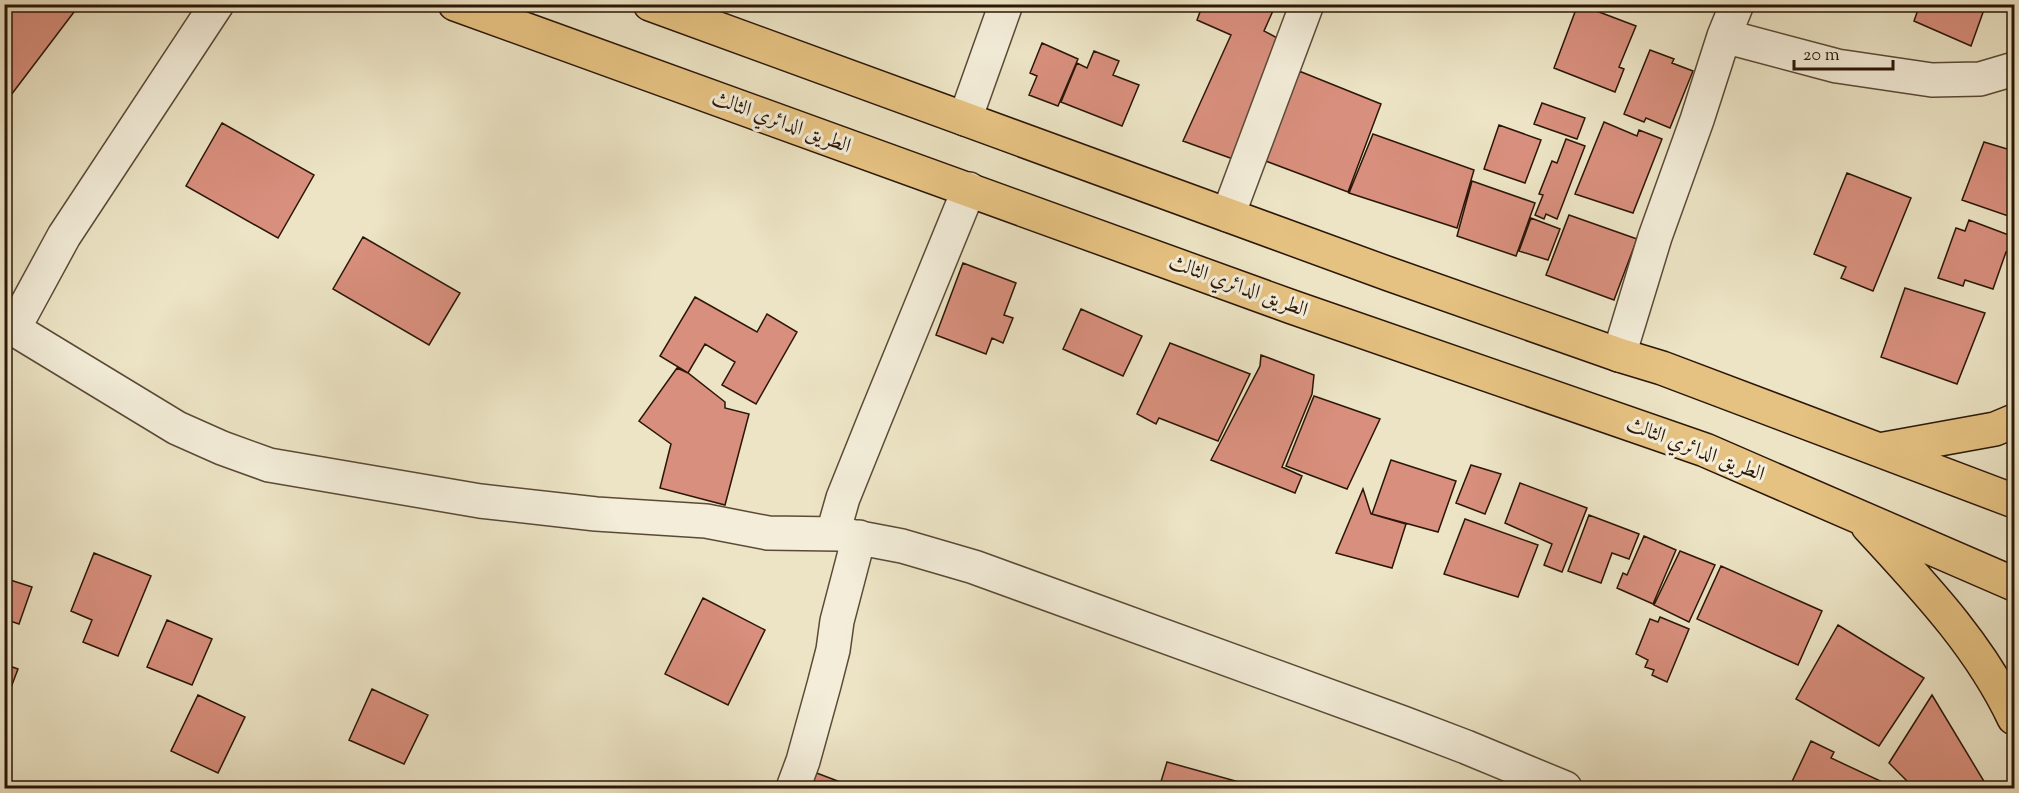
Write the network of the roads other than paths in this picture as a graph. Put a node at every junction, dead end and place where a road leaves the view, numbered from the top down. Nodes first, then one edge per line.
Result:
1 (216, 4) edge
2 (455, 4) edge
3 (650, 4) edge
4 (1006, 4) edge
5 (1307, 4) edge
6 (1737, 4) edge
7 (1724, 36) junction
8 (2014, 69) edge
9 (965, 119) junction
10 (969, 189) junction
11 (1228, 215) junction
12 (9, 326) edge
13 (1619, 355) junction
14 (2014, 421) edge
15 (1877, 450) junction
16 (2014, 501) edge
17 (1860, 519) junction
18 (846, 535) junction
19 (2014, 584) edge
20 (2014, 718) edge
21 (793, 789) edge
22 (1565, 789) edge

1 - 12 street
2 - 10 main road, الطريق الدائري الثالث
3 - 9 main road
4 - 9 street
5 - 11 street
6 - 7 street
7 - 8 street
7 - 13 street
9 - 11 main road
10 - 17 main road, الطريق الدائري الثالث
10 - 18 street
11 - 13 main road
12 - 18 street
13 - 15 main road
14 - 15 main road
15 - 16 main road
17 - 19 main road, الطريق الدائري الثالث
17 - 20 main road
18 - 21 street
18 - 22 street

